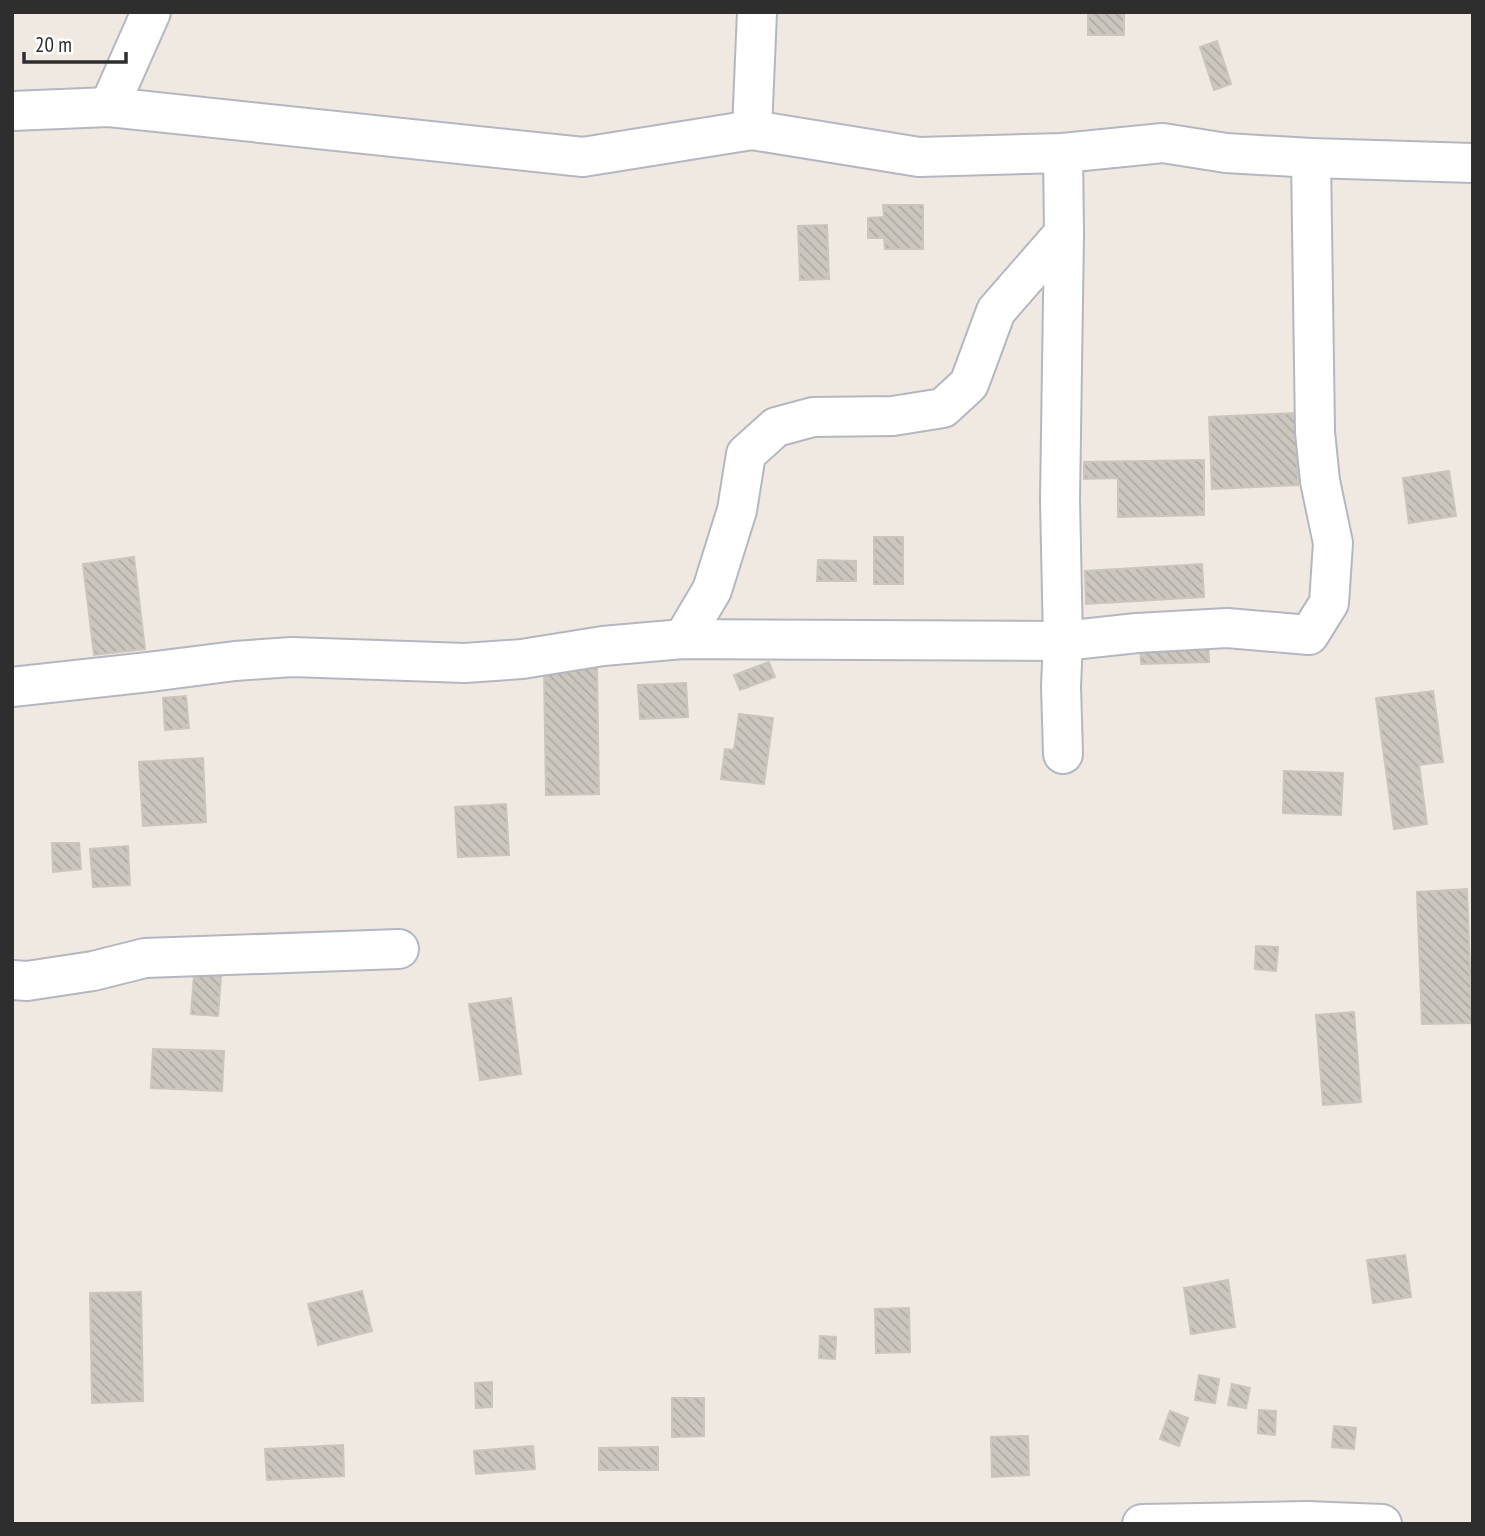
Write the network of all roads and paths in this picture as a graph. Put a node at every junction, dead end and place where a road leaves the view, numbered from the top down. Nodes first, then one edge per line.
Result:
1 (151, 12) edge
2 (757, 12) edge
3 (108, 107) junction
4 (12, 111) edge
5 (752, 130) junction
6 (1063, 153) junction
7 (1311, 158) junction
8 (1473, 163) edge
9 (1064, 233) junction
10 (683, 639) junction
11 (1063, 641) junction
12 (12, 687) edge
13 (1063, 754) dead end
14 (399, 949) dead end
15 (12, 980) edge
16 (1142, 1524) edge
17 (1382, 1524) edge

1 - 3 street
2 - 5 street
3 - 4 street
3 - 5 street
5 - 6 street
6 - 7 street
6 - 9 street
7 - 8 street
7 - 11 street
9 - 10 street
9 - 11 street
10 - 11 street
10 - 12 street
11 - 13 street
14 - 15 street
16 - 17 street

